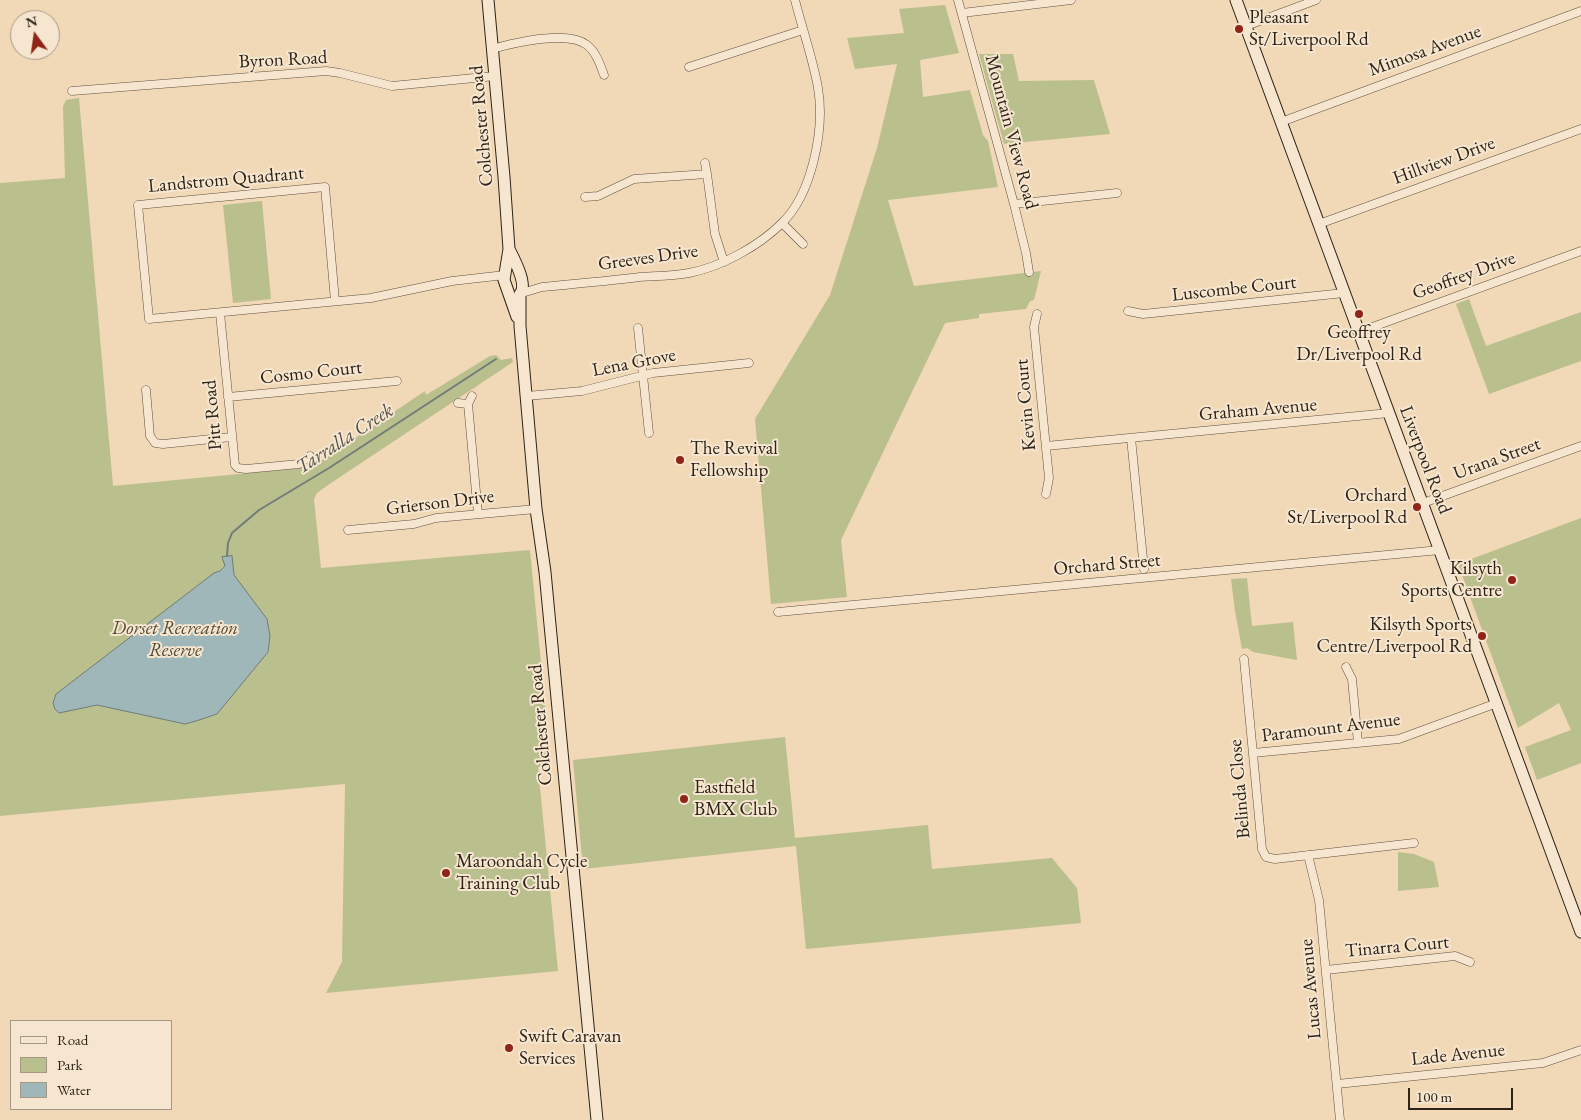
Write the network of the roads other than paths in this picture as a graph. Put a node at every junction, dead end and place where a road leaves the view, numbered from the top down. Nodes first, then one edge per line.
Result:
1 (488, 0) edge
2 (795, 0) edge
3 (958, 0) edge
4 (1071, 0) edge
5 (1236, 0) edge
6 (1316, 0) edge
7 (1581, 11) edge
8 (962, 13) junction
9 (1246, 26) junction
10 (803, 30) junction
11 (492, 49) junction
12 (689, 67) dead end
13 (604, 75) dead end
14 (495, 76) junction
15 (72, 91) dead end
16 (1281, 122) junction
17 (1581, 129) edge
18 (705, 163) dead end
19 (707, 174) junction
20 (1117, 193) dead end
21 (585, 197) dead end
22 (1014, 204) junction
23 (782, 223) junction
24 (1319, 224) junction
25 (803, 244) dead end
26 (1581, 251) edge
27 (724, 262) junction
28 (1029, 272) dead end
29 (513, 284) junction
30 (1344, 293) junction
31 (335, 301) junction
32 (1128, 311) dead end
33 (220, 313) junction
34 (1037, 314) dead end
35 (638, 328) dead end
36 (1359, 332) junction
37 (749, 363) dead end
38 (642, 374) junction
39 (397, 381) dead end
40 (146, 390) dead end
41 (472, 396) dead end
42 (527, 396) junction
43 (228, 397) junction
44 (458, 403) dead end
45 (468, 404) junction
46 (1389, 413) junction
47 (649, 433) dead end
48 (231, 437) junction
49 (1131, 438) junction
50 (1046, 446) junction
51 (1581, 446) edge
52 (310, 456) dead end
53 (1046, 494) dead end
54 (1423, 503) junction
55 (536, 509) junction
56 (478, 514) junction
57 (348, 530) dead end
58 (1440, 550) junction
59 (1144, 569) dead end
60 (778, 612) dead end
61 (1244, 659) dead end
62 (1346, 667) dead end
63 (1497, 703) junction
64 (1358, 743) junction
65 (1253, 753) junction
66 (1414, 843) dead end
67 (1308, 856) junction
68 (1581, 932) edge
69 (1470, 962) dead end
70 (1326, 970) junction
71 (1581, 1050) edge
72 (1337, 1084) junction
73 (597, 1120) edge
74 (1340, 1120) edge

1 - 11 main road, Colchester Road
2 - 10 street, Greeves Drive
3 - 8 street, Mountain View Road
4 - 8 street
5 - 9 main road, Liverpool Road
6 - 9 street
7 - 16 street, Mimosa Avenue
8 - 22 street, Mountain View Road
9 - 16 main road, Liverpool Road
10 - 12 street
10 - 23 street, Greeves Drive
11 - 13 street
11 - 14 main road, Colchester Road
14 - 15 street, Byron Road
14 - 29 main road, Colchester Road
16 - 24 main road, Liverpool Road
17 - 24 street, Hillview Drive
18 - 19 street
19 - 21 street
19 - 27 street
20 - 22 street
22 - 28 street, Mountain View Road
23 - 25 street
23 - 27 street, Greeves Drive
24 - 30 main road, Liverpool Road
26 - 36 street, Geoffrey Drive
27 - 29 street, Greeves Drive
29 - 31 street, Landstrom Quadrant
29 - 42 main road, Colchester Road
30 - 32 street, Luscombe Court
30 - 36 main road, Liverpool Road
31 - 33 street, Landstrom Quadrant
31 - 33 street, Landstrom Quadrant
33 - 43 street, Pitt Road
34 - 50 street, Kevin Court
35 - 38 street
36 - 46 main road, Liverpool Road
37 - 38 street, Lena Grove
38 - 42 street, Lena Grove
38 - 47 street
39 - 43 street, Cosmo Court
40 - 48 street
41 - 45 street
42 - 55 main road, Colchester Road
43 - 48 street, Pitt Road
44 - 45 street
45 - 56 street
46 - 49 street, Graham Avenue
46 - 54 main road, Liverpool Road
48 - 52 street, Pitt Road
49 - 50 street, Graham Avenue
49 - 59 street
50 - 53 street, Kevin Court
51 - 54 street, Urana Street
54 - 58 main road, Liverpool Road
55 - 56 street, Grierson Drive
55 - 73 main road, Colchester Road
56 - 57 street, Grierson Drive
58 - 60 street, Orchard Street
58 - 63 main road, Liverpool Road
61 - 65 street, Belinda Close
62 - 64 street
63 - 64 street, Paramount Avenue
63 - 68 main road, Liverpool Road
64 - 65 street, Paramount Avenue
65 - 67 street, Belinda Close
66 - 67 street, Belinda Close
67 - 70 street, Lucas Avenue
69 - 70 street, Tinarra Court
70 - 72 street, Lucas Avenue
71 - 72 street, Lade Avenue
72 - 74 street, Lucas Avenue

